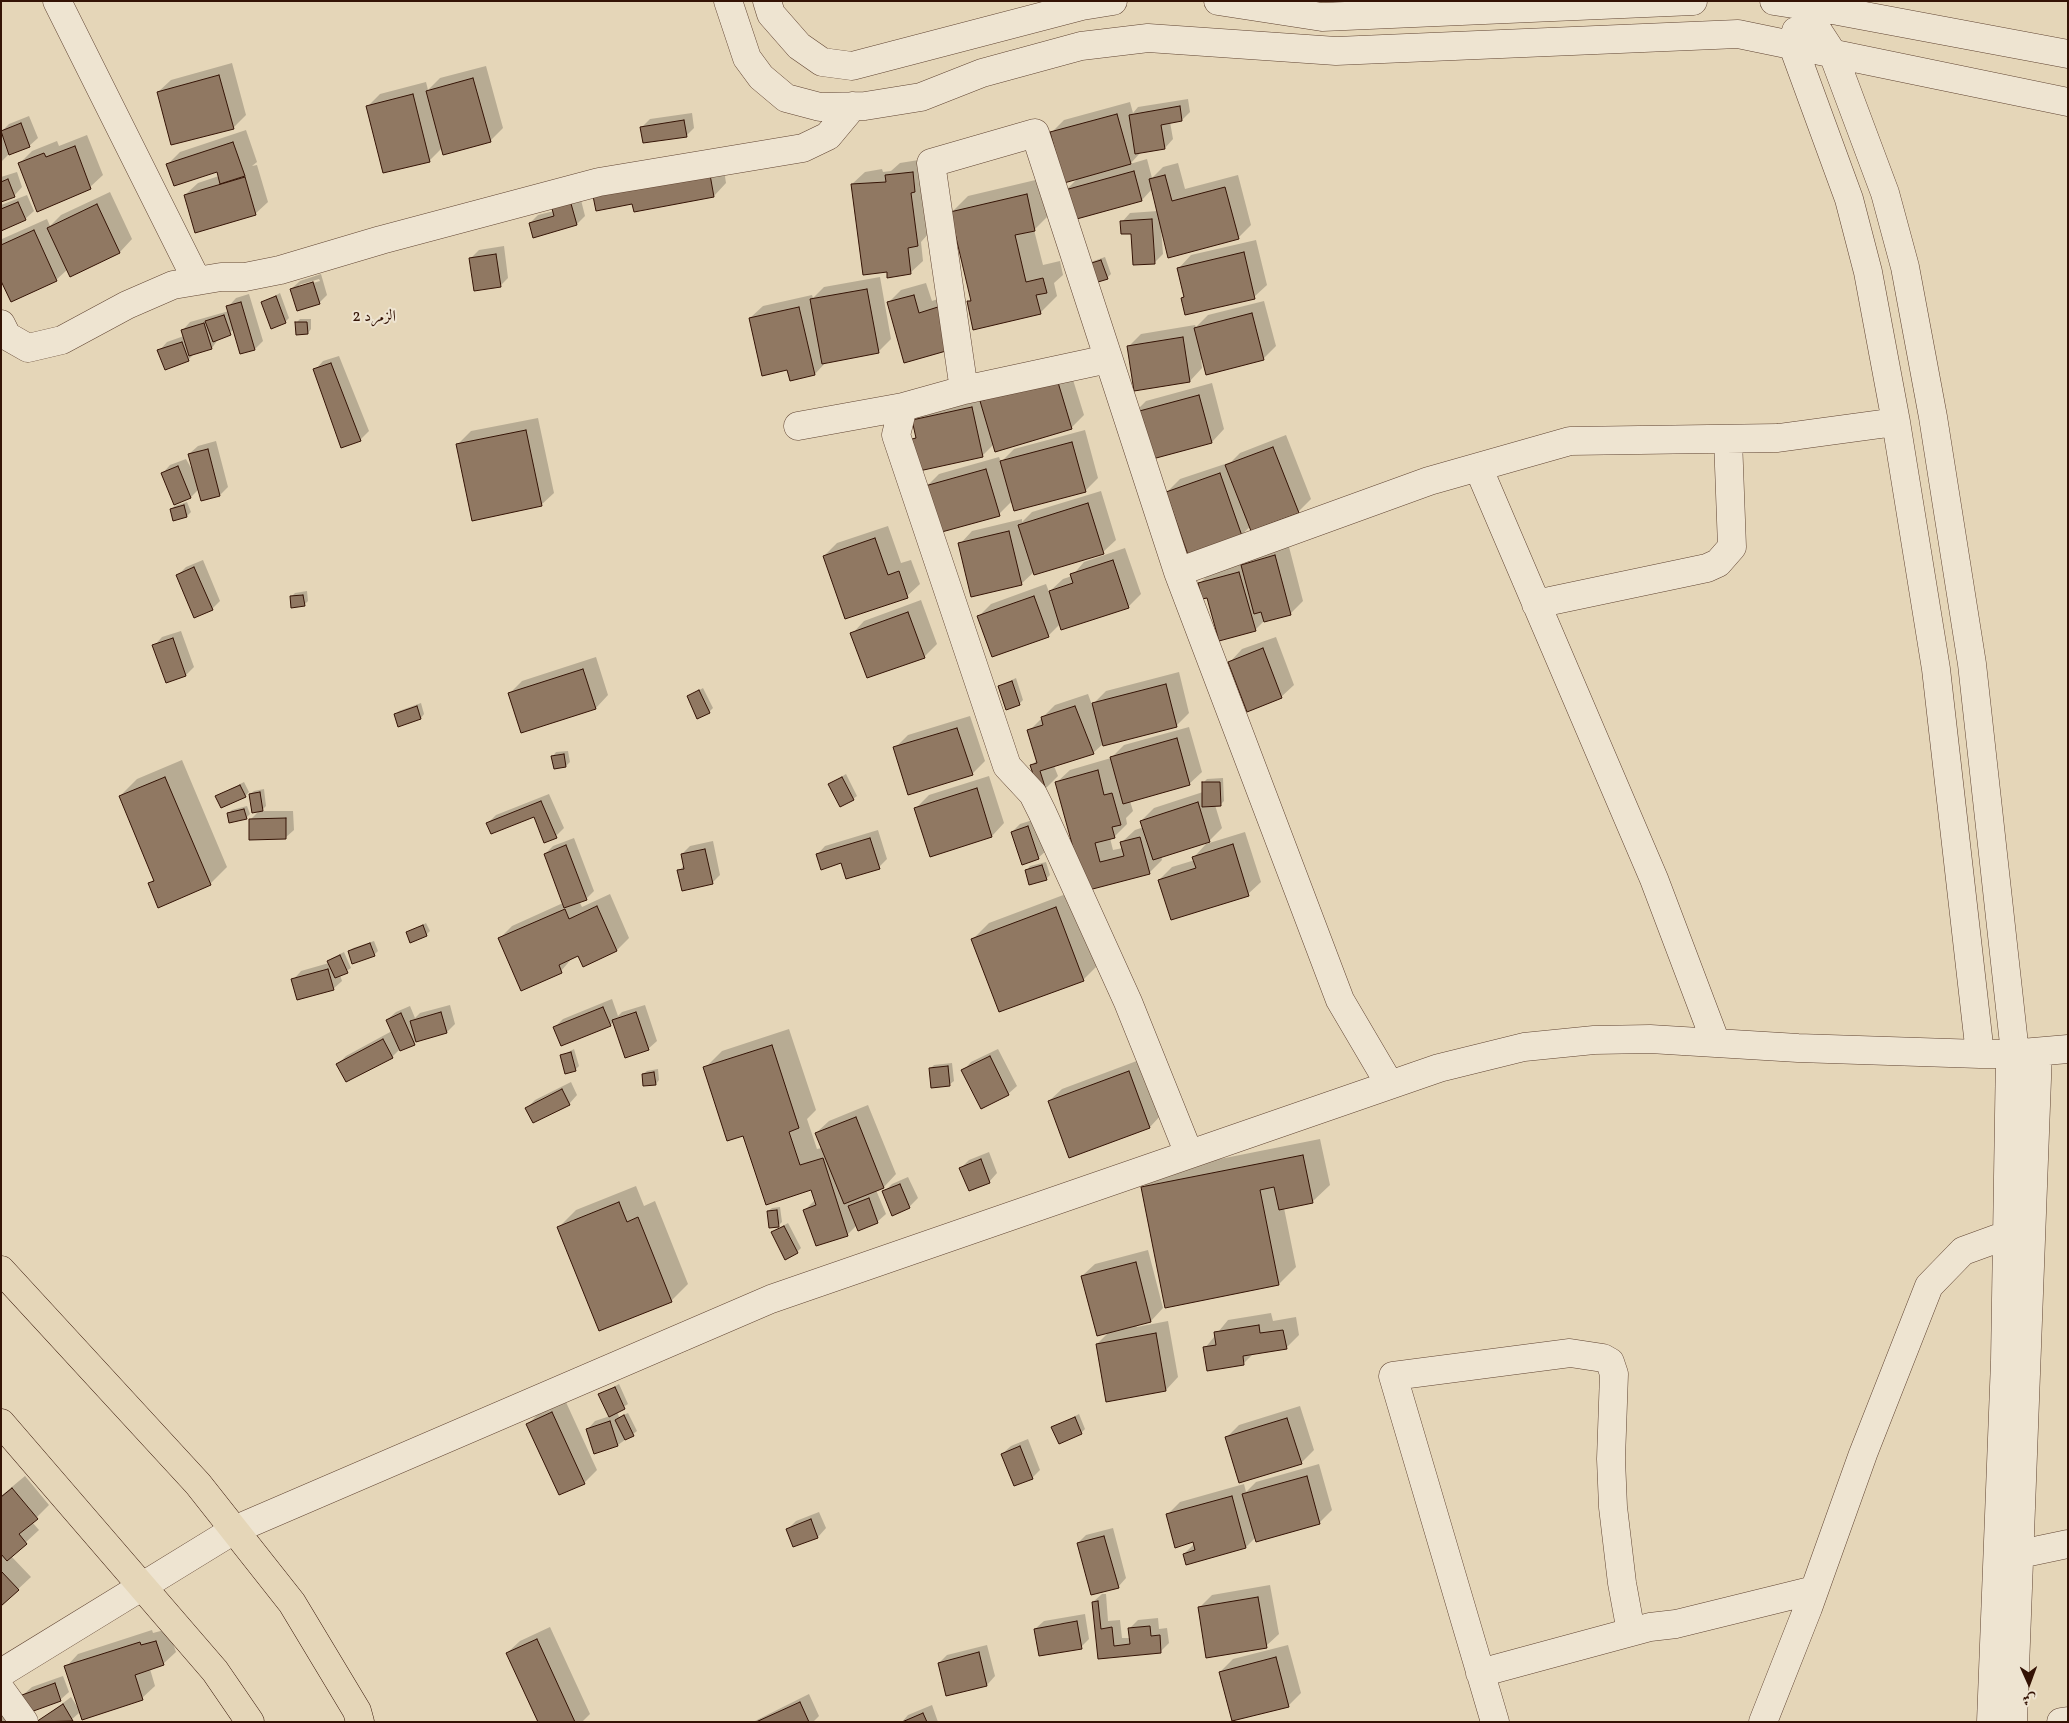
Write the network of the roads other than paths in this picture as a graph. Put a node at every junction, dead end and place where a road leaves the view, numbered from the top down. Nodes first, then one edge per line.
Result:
1 (57, 1) edge
2 (728, 1) edge
3 (767, 1) edge
4 (1114, 1) edge
5 (1218, 1) edge
6 (1693, 1) edge
7 (1788, 3) edge
8 (1793, 46) junction
9 (1833, 54) junction
10 (2068, 54) edge
11 (2068, 102) edge
12 (853, 106) junction
13 (197, 281) junction
14 (1, 324) edge
15 (1108, 359) junction
16 (964, 390) junction
17 (903, 407) junction
18 (1896, 422) junction
19 (798, 426) dead end
20 (1728, 438) junction
21 (1478, 467) junction
22 (1178, 572) junction
23 (1536, 604) junction
24 (1716, 1043) junction
25 (2068, 1049) edge
26 (2021, 1053) junction
27 (1980, 1054) junction
28 (1390, 1085) junction
29 (1188, 1154) junction
30 (2006, 1235) junction
31 (1, 1270) edge
32 (1, 1423) edge
33 (234, 1530) junction
34 (2068, 1544) edge
35 (2008, 1556) junction
36 (144, 1587) junction
37 (1814, 1590) junction
38 (1631, 1632) junction
39 (1, 1673) edge
40 (1480, 1673) junction
41 (1, 1690) edge
42 (2068, 1721) edge
43 (24, 1722) edge
44 (250, 1722) edge
45 (360, 1722) edge
46 (1495, 1722) edge
47 (1763, 1722) edge
48 (1991, 1722) edge
49 (2013, 1722) edge
50 (2061, 1722) edge

1 - 13 street
2 - 12 street
3 - 4 street
5 - 6 street
7 - 8 street
7 - 9 street
7 - 10 street
8 - 9 street
8 - 12 street
8 - 18 street
9 - 11 street
9 - 26 street
12 - 13 street
13 - 14 street
15 - 16 street
15 - 16 street
15 - 22 street
16 - 17 street
17 - 19 street
17 - 29 street
18 - 20 street
18 - 27 street
20 - 21 street
20 - 23 street
21 - 22 street
21 - 23 street
22 - 28 street
23 - 24 street
24 - 27 street
24 - 28 street
25 - 26 street
26 - 27 street
26 - 30 street
26 - 35 street
28 - 29 street
29 - 33 street
30 - 35 street
30 - 37 street
31 - 33 main road
32 - 36 main road
33 - 36 street
33 - 45 main road
34 - 35 street
35 - 48 street
35 - 49 street
36 - 39 street
36 - 44 main road
37 - 38 street
37 - 47 street
38 - 40 street
38 - 40 street
40 - 46 street
41 - 43 street
42 - 50 street

